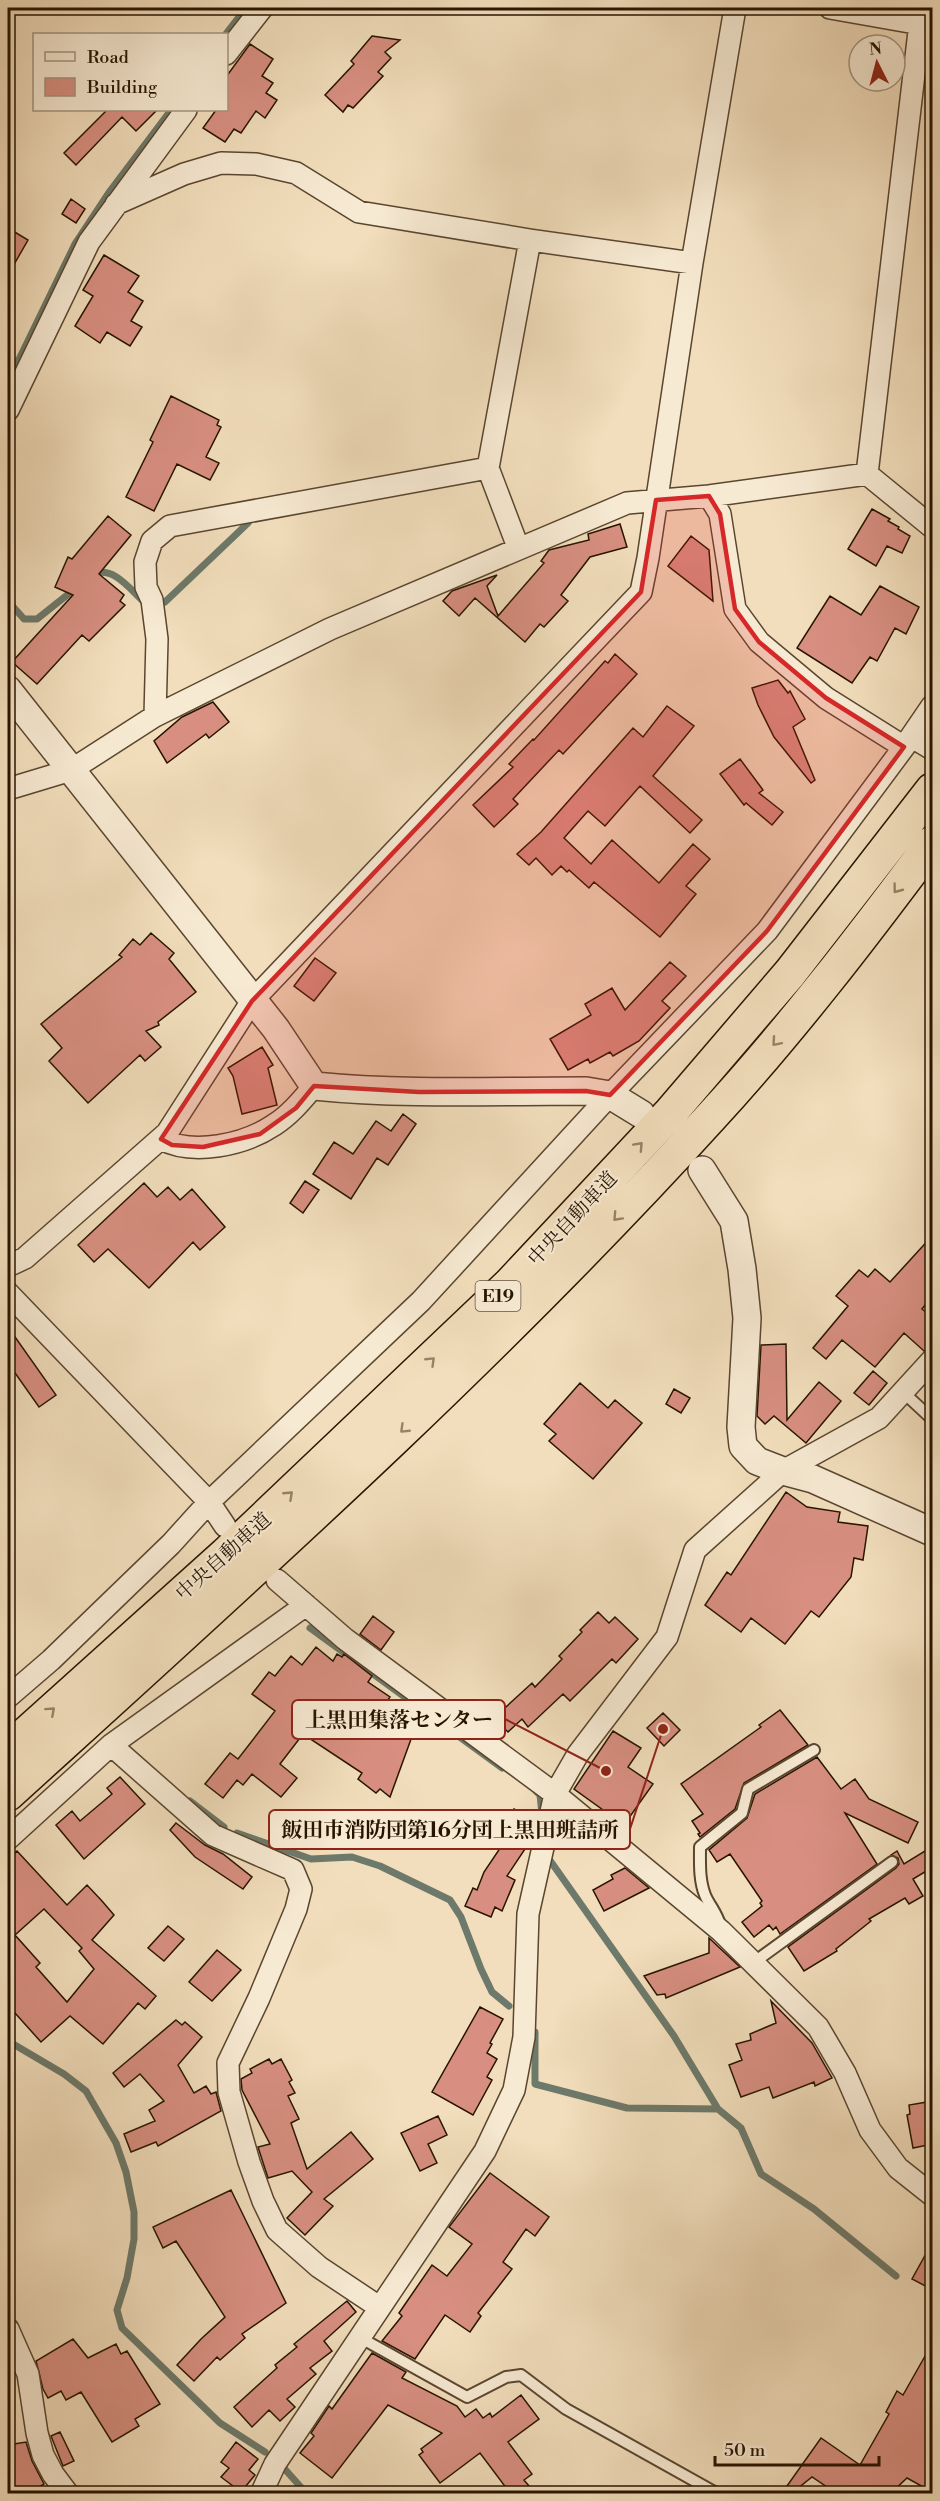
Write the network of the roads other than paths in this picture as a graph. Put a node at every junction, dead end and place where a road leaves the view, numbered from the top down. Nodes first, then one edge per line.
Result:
1 (262, 8) edge
2 (735, 8) edge
3 (830, 8) edge
4 (926, 24) edge
5 (228, 51) edge
6 (185, 111) edge
7 (116, 204) junction
8 (530, 240) junction
9 (692, 264) junction
10 (8, 410) edge
11 (488, 468) junction
12 (867, 474) junction
13 (709, 496) junction
14 (656, 500) junction
15 (933, 527) edge
16 (519, 547) junction
17 (8, 690) edge
18 (933, 706) edge
19 (155, 716) junction
20 (908, 742) junction
21 (933, 749) edge
22 (71, 770) junction
23 (8, 789) edge
24 (933, 790) edge
25 (933, 843) edge
26 (252, 1001) junction
27 (314, 1086) junction
28 (610, 1095) junction
29 (641, 1114) dead end
30 (161, 1139) junction
31 (702, 1170) dead end
32 (8, 1266) edge
33 (8, 1293) edge
34 (933, 1360) edge
35 (903, 1392) junction
36 (933, 1419) edge
37 (783, 1471) junction
38 (209, 1502) junction
39 (225, 1526) dead end
40 (933, 1532) edge
41 (277, 1580) dead end
42 (306, 1605) junction
43 (8, 1696) edge
44 (111, 1745) junction
45 (8, 1750) edge
46 (814, 1750) dead end
47 (8, 1794) edge
48 (555, 1794) junction
49 (8, 1839) edge
50 (892, 1862) dead end
51 (721, 1931) junction
52 (753, 1963) junction
53 (933, 2195) edge
54 (379, 2307) junction
55 (8, 2329) edge
56 (359, 2337) junction
57 (68, 2493) edge
58 (261, 2493) edge
59 (718, 2493) edge

1 - 5 street
2 - 9 street
3 - 4 street
4 - 12 street
6 - 7 street
7 - 8 street
7 - 10 street
8 - 9 street
8 - 11 street
9 - 14 street
11 - 16 street
11 - 19 street
12 - 13 street
12 - 15 street
13 - 14 street
13 - 20 street
14 - 16 street
14 - 26 street
16 - 19 street
17 - 22 street
18 - 20 street
19 - 22 street
20 - 21 street
20 - 28 street
22 - 23 street
22 - 26 street
45 -> 24 highway, 中央自動車道 / E19
25 -> 47 highway, 中央自動車道 / E19
26 - 27 street
26 - 30 street
27 - 28 street
27 - 30 street
28 - 29 street
28 - 38 street
30 - 32 street
31 - 37 street
33 - 38 street
34 - 35 street
35 - 36 lane
35 - 37 street
37 - 40 street
37 - 48 street
38 - 39 street
38 - 43 street
41 - 42 street
42 - 44 street
42 - 48 street
44 - 49 street
44 - 54 street
46 - 51 lane
48 - 51 street
48 - 54 street
50 - 52 lane
51 - 52 street
52 - 53 street
54 - 56 street
55 - 57 street
56 - 58 street
56 - 59 lane

